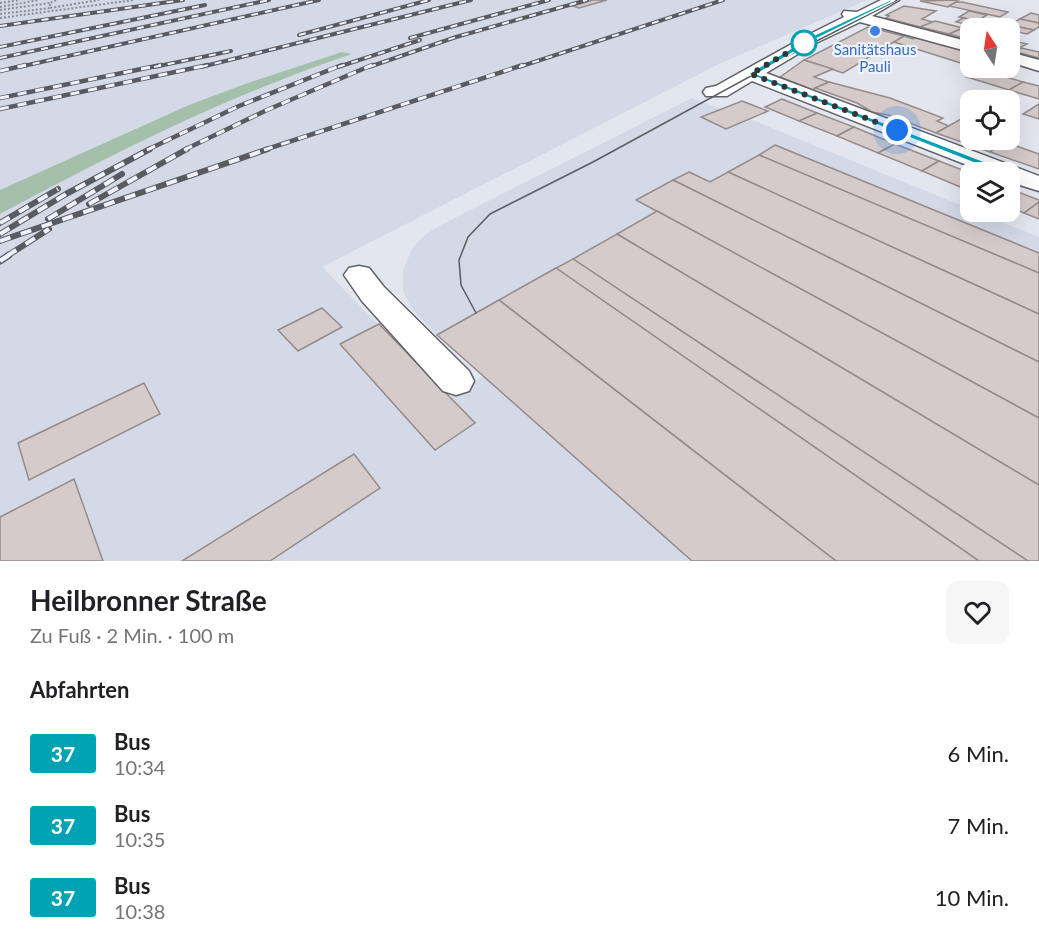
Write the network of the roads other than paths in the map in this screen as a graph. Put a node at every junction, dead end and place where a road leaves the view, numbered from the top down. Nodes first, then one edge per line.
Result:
1 (892, 0) edge
2 (833, 9) dead end
3 (858, 16) junction
4 (960, 44) edge
5 (1020, 60) edge
6 (1039, 66) edge
7 (751, 74) junction
8 (713, 92) dead end
9 (979, 162) edge
10 (1020, 177) edge
11 (1039, 184) edge
12 (358, 275) dead end
13 (456, 381) dead end

1 - 3 street
2 - 3 street
3 - 4 street
3 - 7 street
5 - 6 street
7 - 8 street
7 - 9 street
10 - 11 street
12 - 13 street

